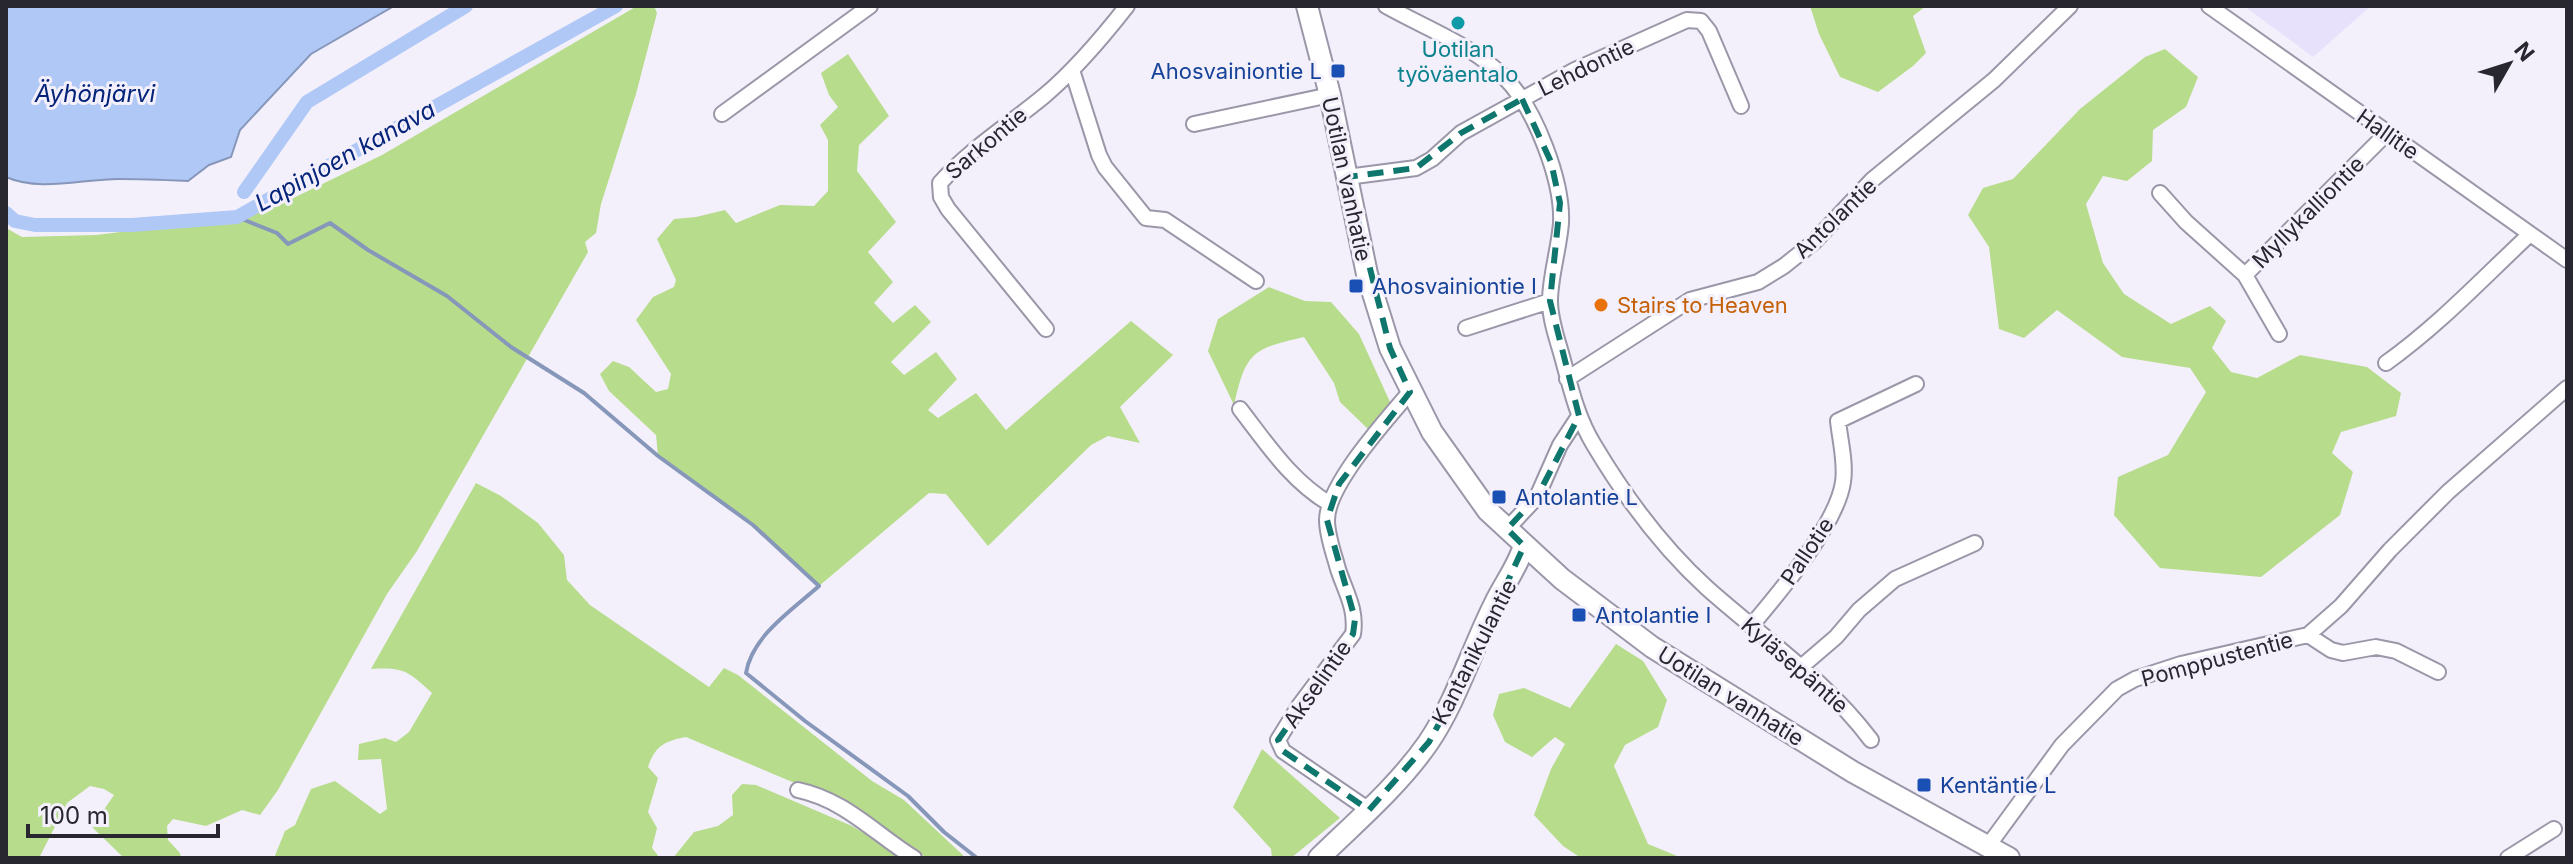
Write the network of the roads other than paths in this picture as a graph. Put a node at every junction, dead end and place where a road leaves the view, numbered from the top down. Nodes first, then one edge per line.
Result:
1 (870, 6) edge
2 (1127, 6) edge
3 (1307, 6) edge
4 (1386, 6) edge
5 (2070, 6) edge
6 (2209, 6) edge
7 (1072, 70) junction
8 (1330, 95) junction
9 (1522, 99) junction
10 (1741, 106) dead end
11 (722, 114) dead end
12 (1194, 124) dead end
13 (2387, 133) junction
14 (1347, 177) junction
15 (2160, 193) dead end
16 (2529, 235) junction
17 (2567, 260) edge
18 (2245, 275) junction
19 (1256, 281) dead end
20 (1550, 301) junction
21 (1466, 328) dead end
22 (1046, 329) dead end
23 (2279, 334) dead end
24 (2386, 363) dead end
25 (1567, 379) junction
26 (1916, 384) dead end
27 (2567, 388) edge
28 (1410, 392) junction
29 (1240, 409) dead end
30 (1579, 416) junction
31 (1330, 504) junction
32 (1507, 529) junction
33 (1975, 543) dead end
34 (1524, 546) junction
35 (1751, 626) junction
36 (2308, 635) junction
37 (1801, 667) junction
38 (2438, 672) dead end
39 (1871, 740) dead end
40 (798, 790) dead end
41 (1369, 810) junction
42 (2554, 829) dead end
43 (1988, 846) junction
44 (914, 858) edge
45 (1319, 858) edge
46 (2009, 858) edge
47 (2508, 858) edge

1 - 11 street
2 - 7 street, Sarkontie
3 - 8 main road, Uotilan vanhatie
4 - 9 street, Kyläsepäntie
5 - 25 street, Antolantie
6 - 13 street, Hallitie
7 - 19 street
7 - 22 street, Sarkontie
8 - 12 street
8 - 14 main road, Uotilan vanhatie
9 - 10 street, Lehdontie
9 - 14 street, Lehdontie
9 - 20 street, Kyläsepäntie
13 - 16 street, Hallitie
13 - 18 street, Myllykalliontie
14 - 28 main road, Uotilan vanhatie
15 - 18 street, Myllykalliontie
16 - 17 street, Hallitie
16 - 24 street
18 - 23 street
20 - 21 street
20 - 25 street, Kyläsepäntie
25 - 30 street, Kyläsepäntie
26 - 35 street, Pallotie
27 - 36 street, Pomppustentie
28 - 31 street
28 - 32 main road, Uotilan vanhatie
29 - 31 street
30 - 32 street
30 - 35 street, Kyläsepäntie
31 - 41 street, Akselintie
32 - 34 main road, Uotilan vanhatie
33 - 37 street
34 - 41 main road, Kantanikulantie
34 - 43 main road, Uotilan vanhatie
35 - 37 street, Kyläsepäntie
36 - 38 street
36 - 43 street, Pomppustentie
37 - 39 street, Kyläsepäntie
40 - 44 street
41 - 45 main road, Kantanikulantie
42 - 47 street
43 - 46 main road, Uotilan vanhatie

